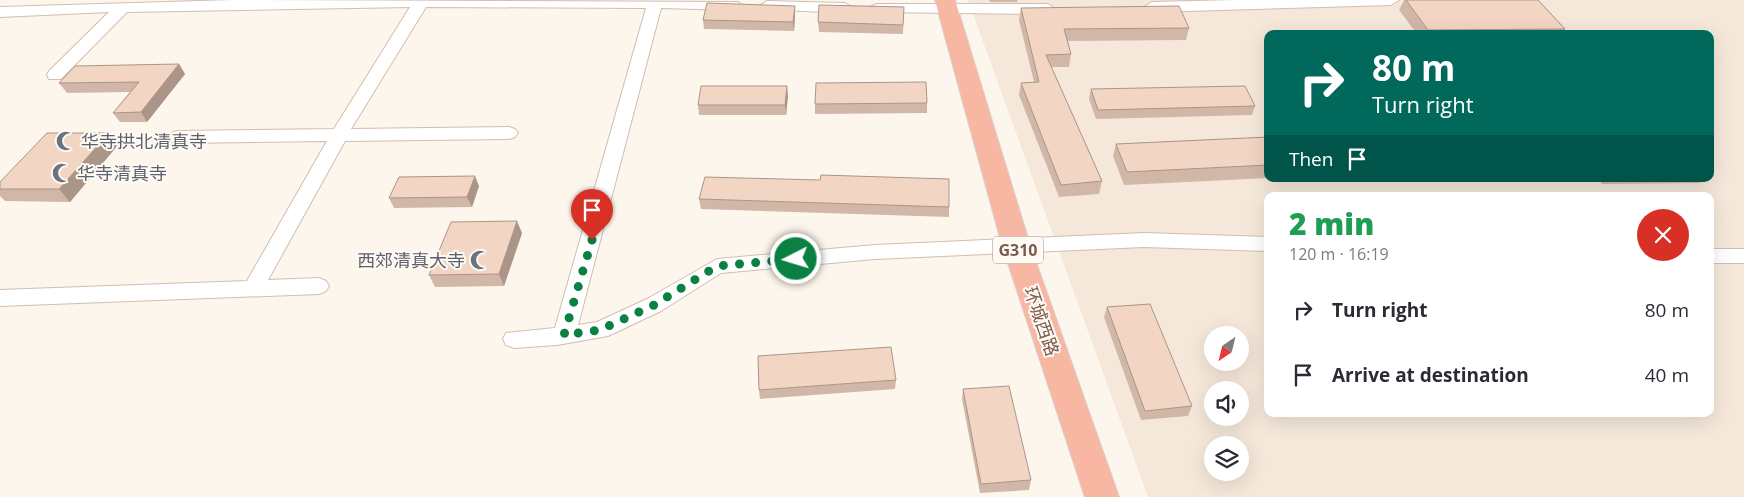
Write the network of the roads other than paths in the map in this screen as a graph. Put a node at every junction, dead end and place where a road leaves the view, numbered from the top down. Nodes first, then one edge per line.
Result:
1 (1391, 0) edge
2 (421, 2) junction
3 (655, 3) junction
4 (1220, 3) edge
5 (946, 4) edge
6 (122, 6) junction
7 (1135, 7) edge
8 (1068, 8) edge
9 (0, 12) edge
10 (55, 75) dead end
11 (509, 132) dead end
12 (339, 135) junction
13 (177, 137) dead end
14 (1264, 244) edge
15 (1016, 245) junction
16 (1714, 256) edge
17 (1744, 256) edge
18 (319, 286) dead end
19 (253, 288) junction
20 (0, 298) edge
21 (564, 335) junction
22 (514, 339) dead end
23 (1102, 497) edge

1 - 4 street
2 - 3 street
2 - 6 street
2 - 12 street
3 - 5 street
3 - 21 street
4 - 7 street
5 - 8 street
5 - 15 highway, 环城西路 / G310
6 - 9 street
6 - 10 street
11 - 12 street
12 - 13 street
12 - 19 street
14 - 15 street
15 - 21 street
15 - 23 highway, 环城西路 / G310
16 - 17 street
18 - 19 street
19 - 20 street
21 - 22 street

